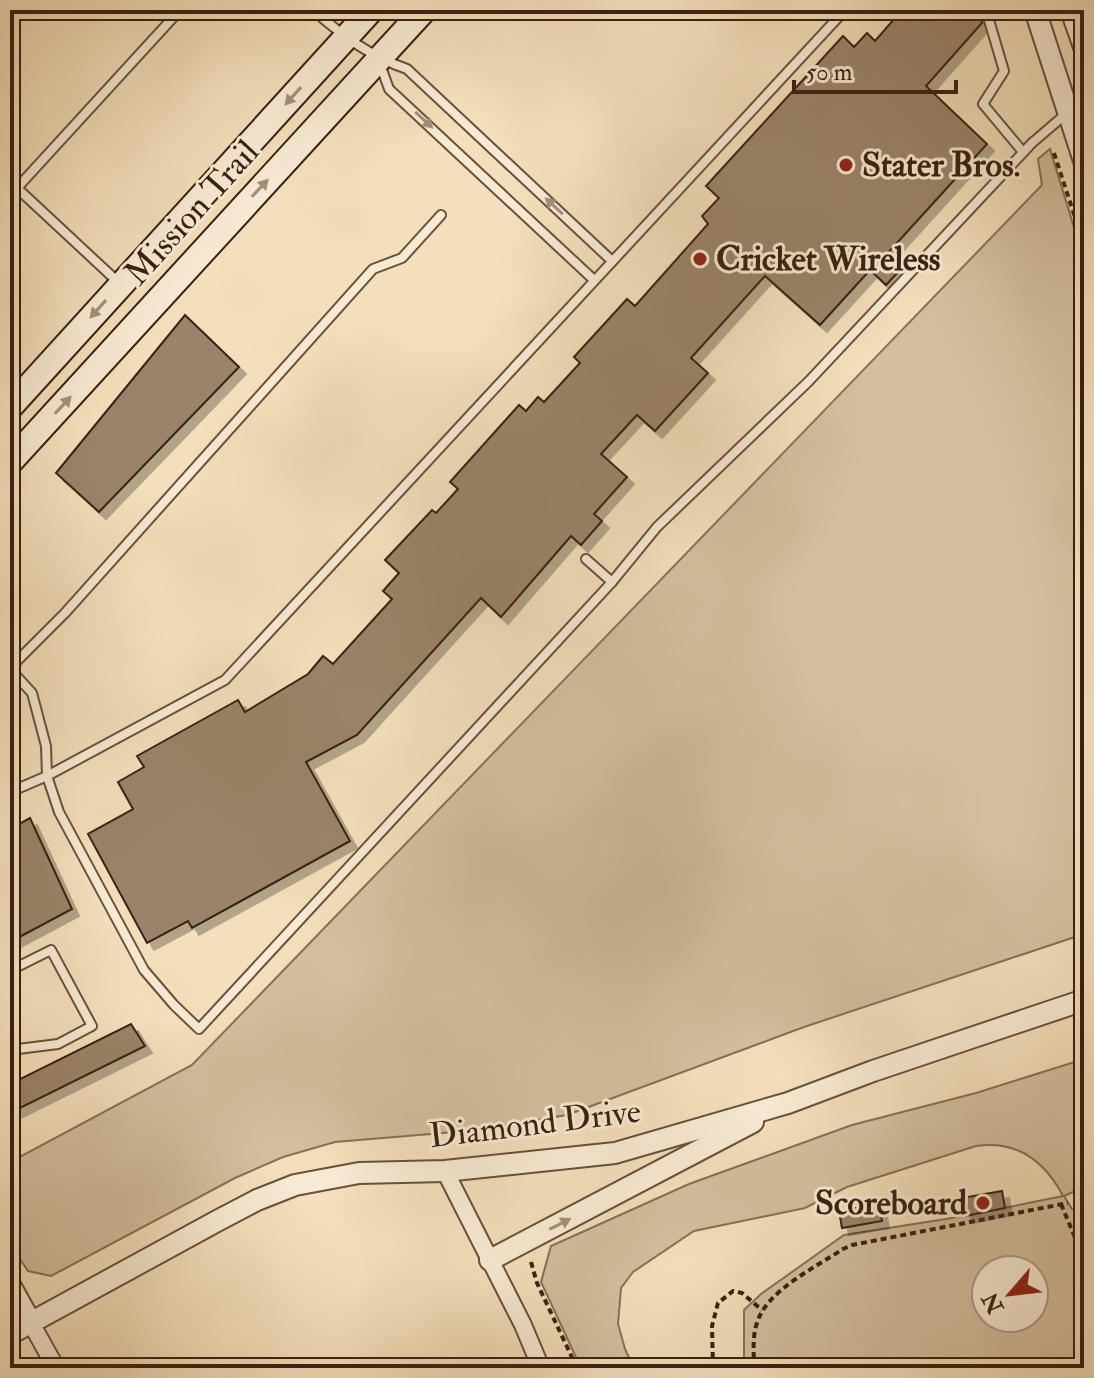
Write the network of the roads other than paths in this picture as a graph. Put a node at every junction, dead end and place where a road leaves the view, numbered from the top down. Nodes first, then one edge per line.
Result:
1 (180, 10) edge
2 (313, 10) edge
3 (371, 10) edge
4 (424, 10) edge
5 (845, 10) edge
6 (986, 10) edge
7 (1035, 10) edge
8 (1071, 10) edge
9 (345, 39) junction
10 (1084, 47) edge
11 (379, 59) junction
12 (1068, 113) junction
13 (1023, 152) junction
14 (1084, 161) edge
15 (13, 192) edge
16 (441, 215) dead end
17 (611, 260) junction
18 (594, 280) junction
19 (121, 284) junction
20 (10, 407) edge
21 (10, 462) edge
22 (586, 559) dead end
23 (612, 582) junction
24 (10, 669) edge
25 (47, 776) junction
26 (10, 792) edge
27 (10, 974) edge
28 (1084, 1000) edge
29 (10, 1053) edge
30 (788, 1103) junction
31 (445, 1171) junction
32 (490, 1260) junction
33 (10, 1285) edge
34 (31, 1323) junction
35 (10, 1334) edge
36 (56, 1368) edge
37 (541, 1368) edge

1 - 15 lane
2 - 9 lane
3 - 9 main road, Mission Trail
4 - 11 main road, Mission Trail
5 - 17 lane
6 - 13 lane
7 - 12 street
8 - 10 street
9 - 11 lane
9 -> 19 main road, Mission Trail
17 -> 11 lane
11 -> 18 lane
21 -> 11 main road, Mission Trail
12 - 13 lane
12 - 14 street
13 - 23 lane
15 - 19 lane
16 - 24 lane
17 - 18 lane
18 - 25 lane
19 -> 20 main road, Mission Trail
22 - 23 lane
23 - 25 lane
24 - 25 lane
25 - 26 lane
27 - 29 lane
28 - 30 street, Diamond Drive
30 - 31 street, Diamond Drive
32 -> 30 street
31 - 32 street
31 - 34 street, Diamond Drive
32 - 37 street
33 - 34 street
34 - 35 street, Diamond Drive
34 - 36 street

